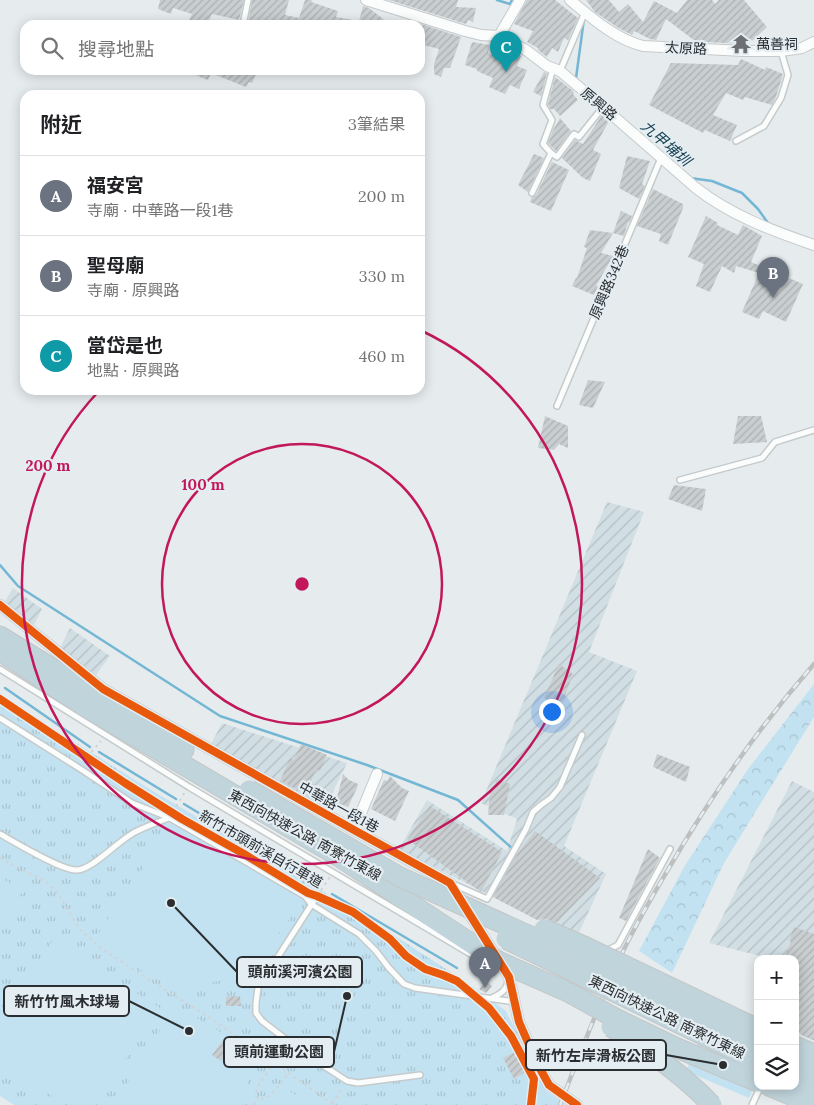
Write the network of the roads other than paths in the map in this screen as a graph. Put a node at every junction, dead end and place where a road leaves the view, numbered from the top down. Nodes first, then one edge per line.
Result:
1 (248, 0) edge
2 (366, 0) edge
3 (520, 0) edge
4 (570, 0) edge
5 (585, 12) junction
6 (244, 20) edge
7 (499, 36) junction
8 (814, 42) edge
9 (781, 51) junction
10 (556, 69) junction
11 (604, 107) junction
12 (736, 141) dead end
13 (551, 153) junction
14 (661, 158) junction
15 (532, 192) dead end
16 (814, 245) edge
17 (557, 406) dead end
18 (814, 430) edge
19 (680, 480) dead end
20 (0, 605) edge
21 (0, 636) edge
22 (0, 651) edge
23 (0, 669) edge
24 (0, 718) edge
25 (582, 735) dead end
26 (377, 774) dead end
27 (249, 790) junction
28 (173, 815) junction
29 (354, 830) junction
30 (0, 834) edge
31 (670, 849) dead end
32 (337, 866) junction
33 (450, 882) junction
34 (317, 896) road end
35 (311, 904) junction
36 (476, 957) dead end
37 (575, 961) dead end
38 (565, 964) dead end
39 (547, 968) dead end
40 (503, 970) junction
41 (537, 970) dead end
42 (491, 998) junction
43 (515, 1002) junction
44 (754, 1027) edge
45 (756, 1045) edge
46 (799, 1048) edge
47 (814, 1054) edge
48 (754, 1060) edge
49 (799, 1065) edge
50 (814, 1072) edge
51 (420, 1075) dead end
52 (799, 1080) edge
53 (754, 1083) edge
54 (814, 1086) edge
55 (759, 1090) edge
56 (772, 1090) edge
57 (576, 1105) edge
58 (712, 1105) edge
59 (752, 1105) edge
60 (814, 1105) edge

1 - 6 lane
2 - 7 street, 原興路
3 - 7 street
4 - 5 street, 太原路
5 - 9 street, 太原路
5 - 10 lane
7 - 10 street, 原興路
8 - 9 street, 太原路
9 - 12 lane
10 - 11 street, 原興路
10 - 13 lane
11 - 13 lane
11 - 14 street, 原興路
13 - 15 lane
14 - 16 street, 原興路
14 - 17 lane, 原興路342巷
18 - 19 lane
20 - 29 street, 中華路一段1巷
21 - 27 highway, 東西向快速公路 南寮竹東線
22 - 32 highway, 東西向快速公路 南寮竹東線
23 - 32 lane
24 - 28 lane
25 - 33 lane
26 - 29 street
27 - 44 highway, bridge
27 - 45 highway, 東西向快速公路 南寮竹東線, bridge
28 - 30 lane
28 - 35 lane
29 - 33 street, 中華路一段1巷
31 - 37 lane
32 - 36 lane
32 - 40 highway
32 - 48 highway, 東西向快速公路 南寮竹東線, bridge
33 - 40 street, 中華路一段1巷
34 - 35 lane
35 - 42 lane
35 - 51 lane
38 - 39 lane
40 - 41 lane
40 - 42 lane
40 - 43 street, 中華路一段1巷
40 - 53 highway, bridge
40 - 58 highway, bridge
42 - 43 lane
43 - 57 street, 中華路一段1巷
46 - 47 highway
49 - 50 highway
52 - 54 highway
55 - 59 lane
56 - 60 highway

